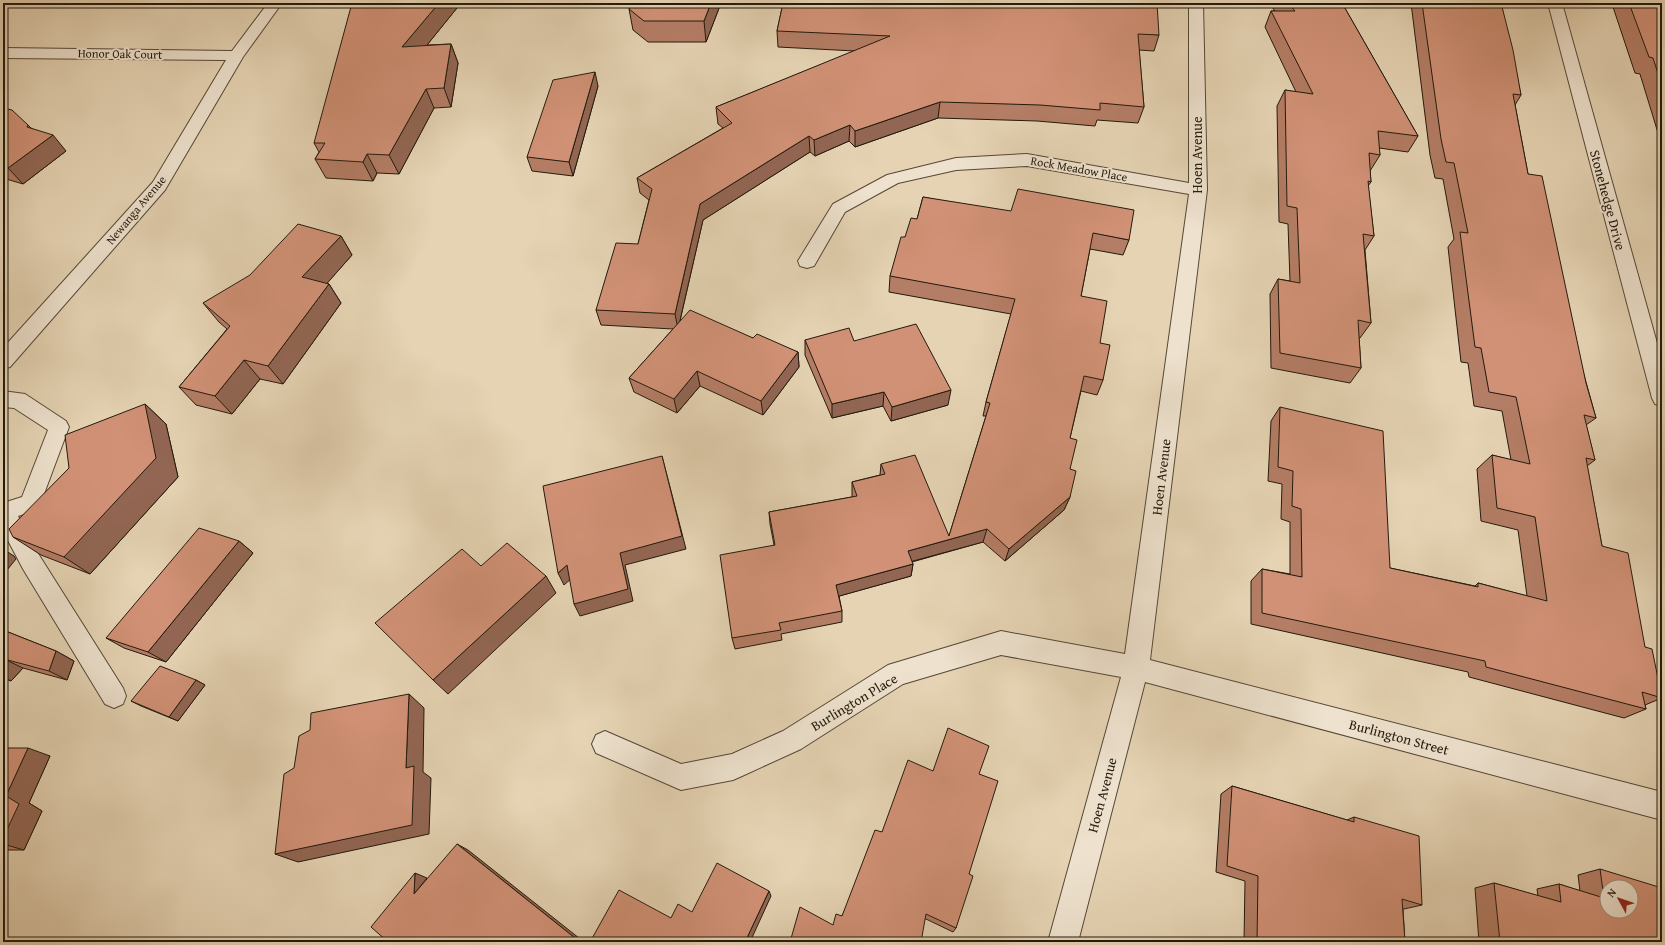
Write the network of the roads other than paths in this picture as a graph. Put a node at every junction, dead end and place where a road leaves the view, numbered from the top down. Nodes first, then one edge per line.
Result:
1 (275, 3) edge
2 (1196, 3) edge
3 (1555, 3) edge
4 (3, 53) edge
5 (236, 56) junction
6 (1198, 190) junction
7 (807, 261) dead end
8 (3, 361) edge
9 (1662, 398) edge
10 (3, 399) edge
11 (4, 512) edge
12 (1136, 668) junction
13 (114, 696) dead end
14 (605, 744) dead end
15 (1662, 806) edge
16 (1063, 942) edge

1 - 5 street, Newanga Avenue
2 - 6 street, Hoen Avenue
3 - 9 street, Stonehedge Drive
4 - 5 street, Honor Oak Court
5 - 8 street, Newanga Avenue
6 - 7 street, Rock Meadow Place
6 - 12 street, Hoen Avenue
10 - 11 lane
11 - 13 lane
12 - 14 street, Burlington Place
12 - 15 street, Burlington Street
12 - 16 street, Hoen Avenue

